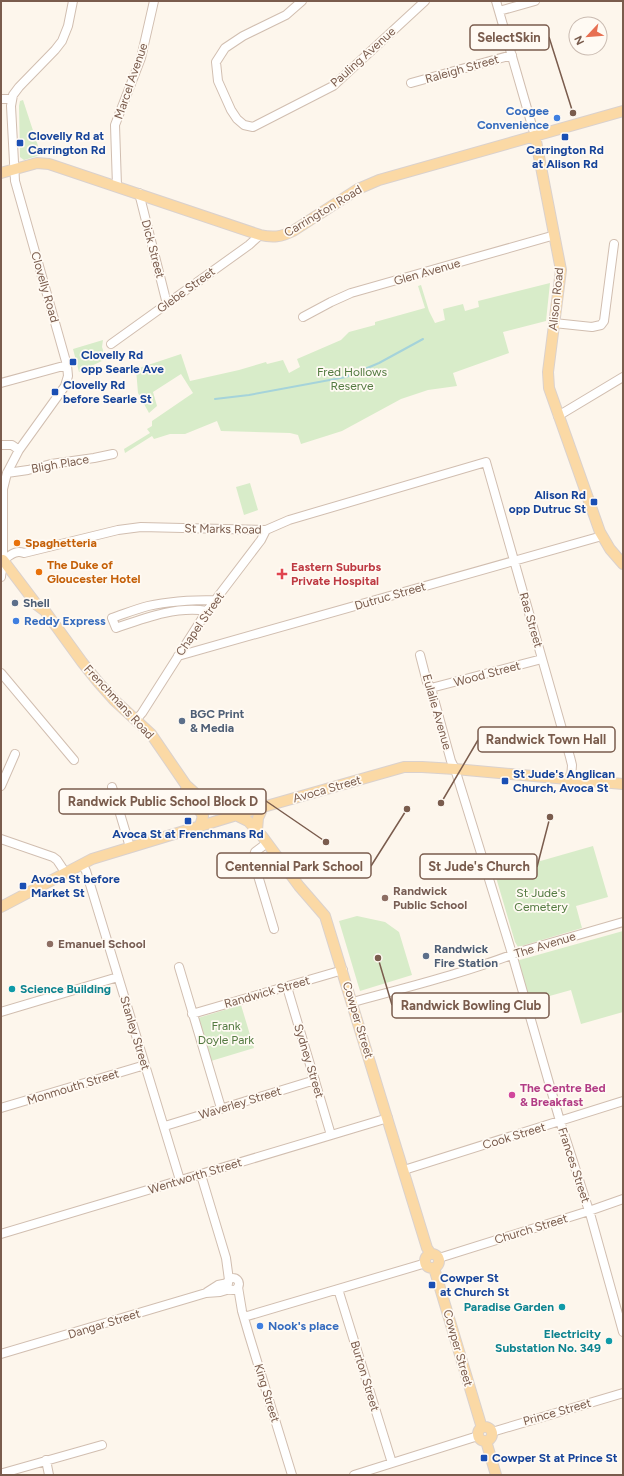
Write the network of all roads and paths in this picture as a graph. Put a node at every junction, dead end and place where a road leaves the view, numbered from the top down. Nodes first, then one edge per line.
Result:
1 (73, 1) edge
2 (154, 1) edge
3 (302, 1) edge
4 (424, 1) edge
5 (496, 1) edge
6 (536, 1) edge
7 (500, 11) junction
8 (512, 55) junction
9 (411, 83) dead end
10 (1, 99) edge
11 (11, 99) junction
12 (623, 111) edge
13 (535, 136) junction
14 (13, 170) junction
15 (1, 173) edge
16 (117, 186) junction
17 (138, 193) junction
18 (260, 235) junction
19 (555, 235) junction
20 (614, 244) dead end
21 (167, 304) junction
22 (303, 317) dead end
23 (554, 323) junction
24 (111, 344) dead end
25 (67, 365) junction
26 (623, 377) edge
27 (1, 383) edge
28 (558, 416) junction
29 (1, 444) edge
30 (19, 450) junction
31 (113, 454) dead end
32 (486, 462) joint
33 (6, 473) junction
34 (266, 530) junction
35 (602, 536) junction
36 (2, 560) edge
37 (622, 560) edge
38 (514, 561) junction
39 (1, 577) edge
40 (216, 600) junction
41 (207, 612) junction
42 (420, 655) dead end
43 (178, 656) junction
44 (542, 659) junction
45 (1, 673) edge
46 (432, 688) junction
47 (136, 720) junction
48 (15, 754) dead end
49 (74, 760) dead end
50 (455, 769) junction
51 (179, 775) junction
52 (571, 779) junction
53 (623, 784) edge
54 (1, 786) edge
55 (112, 787) dead end
56 (263, 806) junction
57 (236, 815) junction
58 (200, 826) junction
59 (257, 830) junction
60 (1, 839) edge
61 (267, 843) junction
62 (130, 847) junction
63 (82, 864) junction
64 (65, 872) junction
65 (1, 906) edge
66 (623, 922) edge
67 (274, 929) dead end
68 (512, 955) junction
69 (179, 967) dead end
70 (342, 970) junction
71 (118, 977) junction
72 (287, 986) junction
73 (352, 1002) junction
74 (1, 1012) edge
75 (192, 1014) junction
76 (145, 1065) junction
77 (315, 1080) junction
78 (623, 1101) edge
79 (1, 1108) edge
80 (221, 1108) junction
81 (388, 1118) junction
82 (560, 1121) junction
83 (164, 1126) junction
84 (331, 1135) junction
85 (404, 1170) junction
86 (201, 1175) junction
87 (180, 1180) junction
88 (623, 1199) edge
89 (589, 1211) junction
90 (1, 1234) edge
91 (432, 1261) junction
92 (232, 1285) junction
93 (338, 1289) junction
94 (243, 1314) junction
95 (623, 1332) edge
96 (1, 1354) edge
97 (623, 1393) edge
98 (492, 1432) joint
99 (482, 1435) junction
100 (102, 1445) dead end
101 (46, 1460) junction
102 (392, 1463) junction
103 (4, 1473) edge
104 (49, 1475) edge
105 (292, 1475) edge
106 (354, 1475) edge
107 (496, 1475) edge

1 - 11 street
2 - 16 street, Marcel Avenue
3 - 4 street, Pauling Avenue
5 - 7 street, Alison Road
6 - 7 street
7 - 8 street, Alison Road
8 - 9 street, Raleigh Street
8 - 13 street, Alison Road
10 - 11 street
11 - 14 street, Clovelly Road
12 - 13 main road, Carrington Road
13 - 18 main road, Carrington Road
13 - 19 main road, Alison Road
14 - 15 main road, Carrington Road
14 - 16 main road, Carrington Road
14 - 25 street, Clovelly Road
16 - 17 main road, Carrington Road
17 - 18 main road, Carrington Road
17 - 21 street, Dick Street
18 - 21 street, Glebe Street
19 - 22 street, Glen Avenue
19 - 23 main road, Alison Road
20 - 23 street
21 - 24 street, Glebe Street
23 - 28 main road, Alison Road
25 - 27 street
25 - 30 street, Clovelly Road
26 - 28 street
28 - 35 main road, Alison Road
29 - 30 street
30 - 33 street, Clovelly Road
31 - 33 street, Bligh Place
32 - 34 street, St Marks Road
32 - 38 street, Rae Street
33 - 36 street, Clovelly Road
34 - 36 street, St Marks Road
34 - 40 street, Chapel Street
35 - 37 main road, Alison Road
35 - 38 street, Dutruc Street
36 - 39 street, Clovelly Road
36 - 47 main road, Frenchmans Road
38 - 43 street, Dutruc Street
38 - 44 street, Rae Street
40 - 41 street, Chapel Street
40 - 41 street
41 - 43 street, Chapel Street
42 - 46 street, Eulalie Avenue
43 - 47 street, Chapel Street
44 - 46 street, Wood Street
44 - 52 street, Rae Street
45 - 49 street
46 - 50 street, Eulalie Avenue
47 - 51 main road, Frenchmans Road
48 - 54 street
50 - 52 main road, Avoca Street
50 - 56 main road, Avoca Street
50 - 68 street, Frances Street
51 - 57 main road, Frenchmans Road
51 - 58 main road
52 - 53 main road, Avoca Street
55 - 62 street
56 - 57 main road, Avoca Street
56 - 59 main road
57 - 58 main road, Avoca Street
57 - 59 main road, Cowper Street
58 - 62 main road, Avoca Street
59 - 61 main road, Cowper Street
60 - 64 street
61 - 67 street
61 - 70 main road, Cowper Street
62 - 63 main road, Avoca Street
63 - 64 main road, Avoca Street
63 - 71 street, Stanley Street
64 - 65 main road, Avoca Street
66 - 68 street, The Avenue
68 - 73 street, The Avenue
68 - 82 street, Frances Street
69 - 75 street
70 - 72 street, Randwick Street
70 - 73 main road, Cowper Street
71 - 74 street
71 - 76 street, Stanley Street
72 - 75 street, Randwick Street
72 - 77 street, Sydney Street
73 - 81 main road, Cowper Street
75 - 80 street
76 - 79 street, Monmouth Street
76 - 83 street, Stanley Street
77 - 80 street, Waverley Street
77 - 84 street, Sydney Street
78 - 82 street, Cook Street
80 - 83 street, Waverley Street
81 - 84 street, Wentworth Street
81 - 85 main road, Cowper Street
82 - 85 street, Cook Street
82 - 89 street, Frances Street
83 - 87 street, Stanley Street
84 - 86 street, Wentworth Street
85 - 91 main road, Cowper Street
86 - 87 street, Wentworth Street
86 - 92 street, King Street
87 - 90 street, Wentworth Street
88 - 89 street, Church Street
89 - 91 street, Church Street
89 - 95 street, Frances Street
91 - 93 street, Church Street
91 - 99 main road, Cowper Street
92 - 94 street, King Street
92 - 96 street, Dangar Street
93 - 94 street, Church Street
93 - 102 street, Burton Street
94 - 105 street, King Street
97 - 98 street, Prince Street
98 - 99 main road
99 - 102 street
99 - 107 main road, Cowper Street
100 - 101 street
101 - 103 street
101 - 104 street
102 - 106 street

